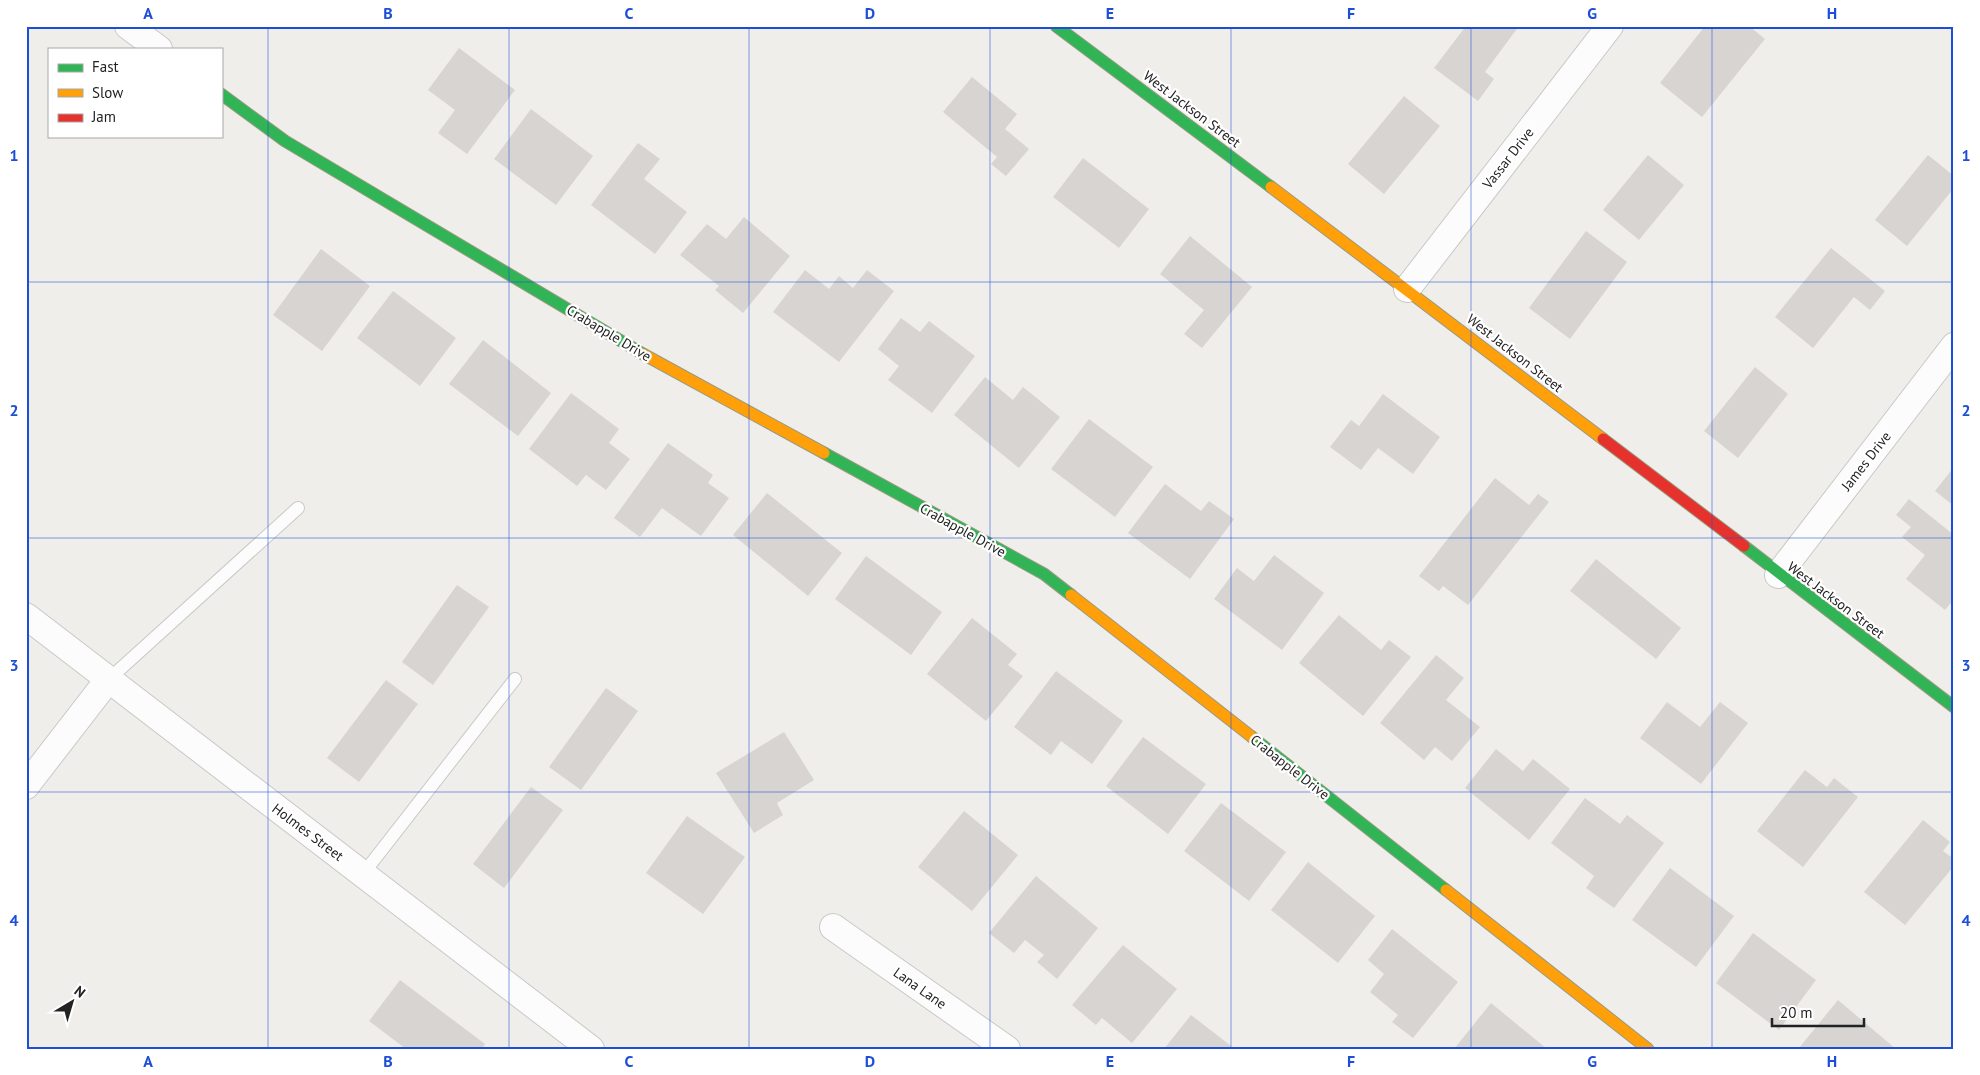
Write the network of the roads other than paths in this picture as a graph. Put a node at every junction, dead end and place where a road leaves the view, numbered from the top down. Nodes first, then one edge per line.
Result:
1 (128, 26) edge
2 (1056, 26) edge
3 (1610, 26) edge
4 (158, 48) edge
5 (222, 95) edge
6 (1407, 289) junction
7 (1954, 346) edge
8 (298, 508) dead end
9 (1778, 575) junction
10 (26, 616) edge
11 (515, 679) dead end
12 (108, 680) junction
13 (1954, 707) edge
14 (26, 786) edge
15 (363, 874) junction
16 (833, 927) dead end
17 (561, 1039) edge
18 (591, 1049) edge
19 (1007, 1049) edge
20 (1648, 1049) edge

1 - 4 street
2 - 6 street, West Jackson Street
3 - 6 street, Vassar Drive
5 - 20 street, Crabapple Drive
6 - 9 street, West Jackson Street
7 - 9 street, James Drive
8 - 12 lane
9 - 13 street, West Jackson Street
10 - 12 street, Holmes Street
11 - 15 lane
12 - 14 street
12 - 15 street, Holmes Street
15 - 17 street, Holmes Street
16 - 19 street, Lana Lane
17 - 18 street, Holmes Street

